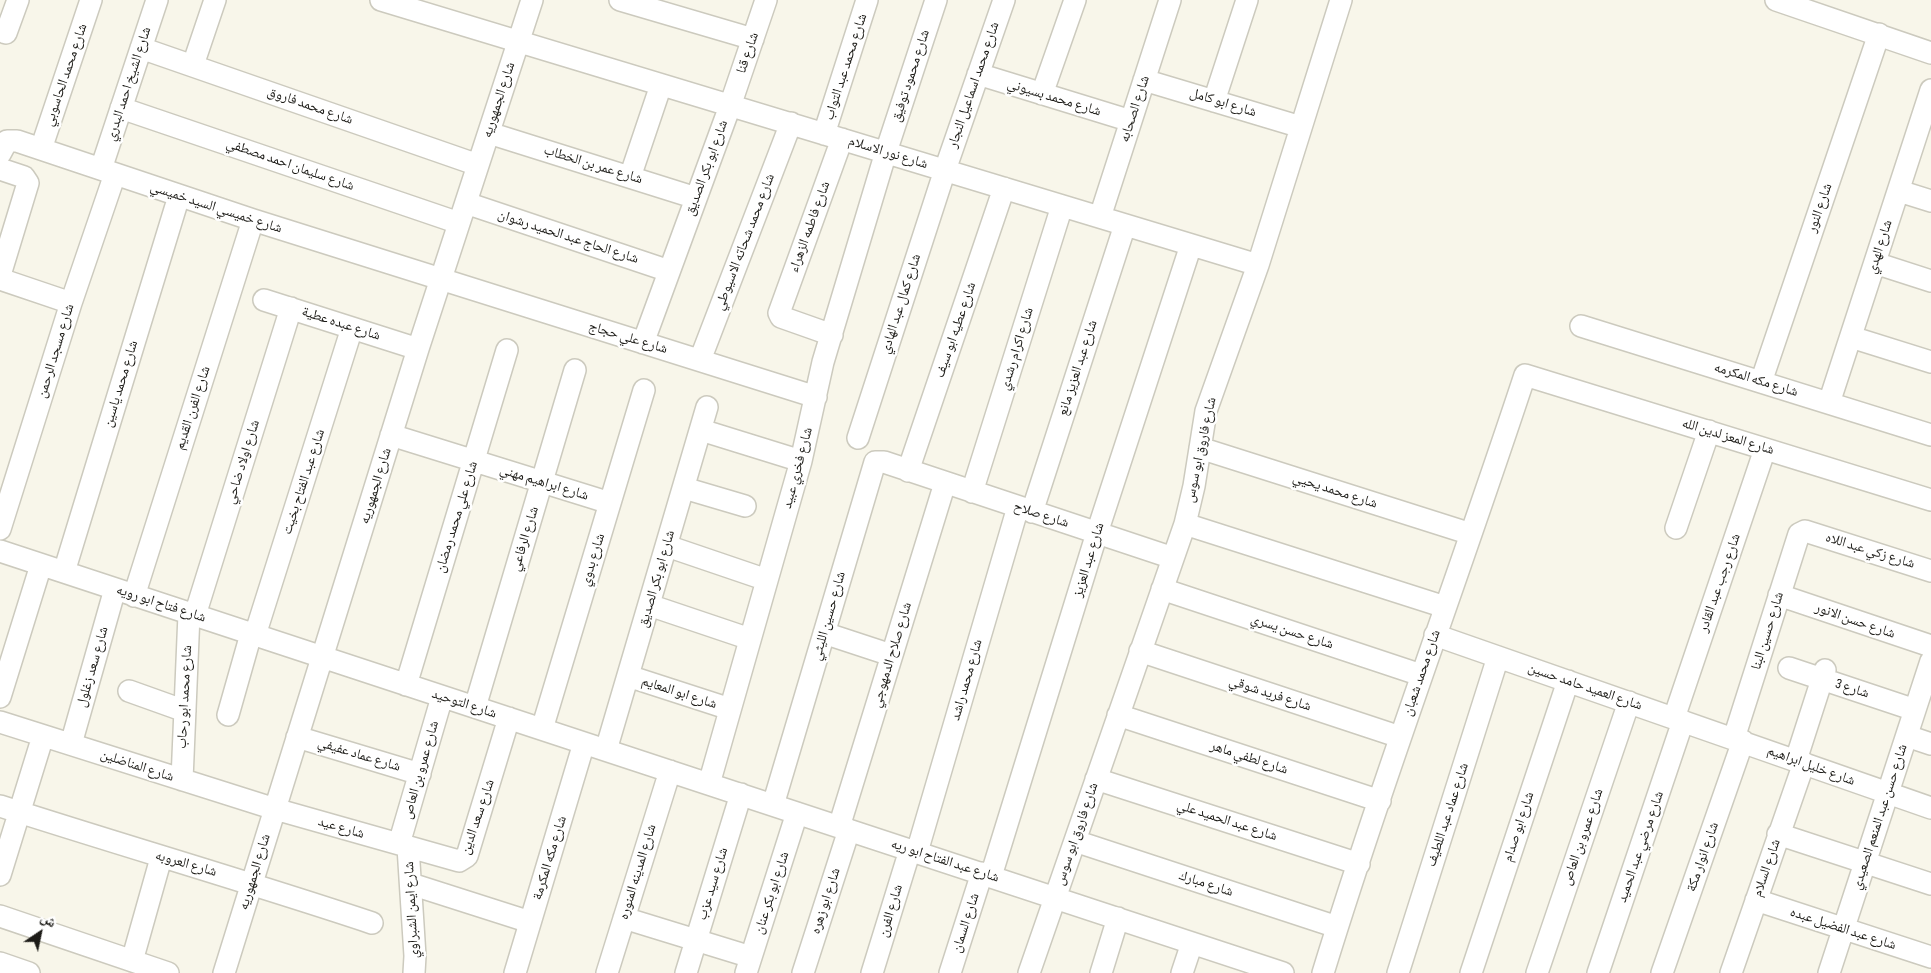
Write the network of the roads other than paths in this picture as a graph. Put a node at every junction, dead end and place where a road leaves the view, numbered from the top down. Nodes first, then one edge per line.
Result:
1 (18, 0) edge
2 (90, 0) edge
3 (157, 0) edge
4 (215, 0) edge
5 (532, 0) edge
6 (620, 0) edge
7 (766, 0) edge
8 (867, 0) edge
9 (936, 0) edge
10 (1004, 0) edge
11 (1075, 0) edge
12 (1170, 0) edge
13 (1247, 0) edge
14 (1341, 0) edge
15 (1776, 0) edge
16 (388, 1) edge
17 (6, 33) dead end
18 (1878, 34) junction
19 (753, 39) junction
20 (518, 42) junction
21 (141, 48) junction
22 (1931, 53) edge
23 (192, 65) junction
24 (978, 74) junction
25 (1144, 80) junction
26 (661, 85) junction
27 (1931, 90) edge
28 (1042, 94) junction
29 (1214, 101) junction
30 (730, 106) junction
31 (122, 108) junction
32 (1131, 121) junction
33 (791, 124) junction
34 (1926, 125) edge
35 (1301, 127) junction
36 (489, 133) junction
37 (833, 136) junction
38 (40, 149) junction
39 (886, 152) junction
40 (0, 154) edge
41 (478, 165) junction
42 (0, 170) edge
43 (945, 170) junction
44 (108, 171) junction
45 (630, 177) junction
46 (1004, 188) junction
47 (1899, 191) junction
48 (179, 196) junction
49 (696, 198) junction
50 (1931, 202) edge
51 (1062, 206) junction
52 (463, 213) junction
53 (1100, 217) junction
54 (253, 220) junction
55 (1125, 225) junction
56 (1191, 245) junction
57 (1875, 262) junction
58 (1258, 265) junction
59 (670, 271) junction
60 (0, 274) edge
61 (0, 279) edge
62 (441, 280) junction
63 (1931, 281) edge
64 (264, 300) dead end
65 (71, 303) junction
66 (291, 308) junction
67 (1581, 326) dead end
68 (352, 328) junction
69 (832, 335) junction
70 (1851, 337) junction
71 (643, 343) junction
72 (418, 349) junction
73 (507, 350) dead end
74 (700, 360) junction
75 (1931, 362) edge
76 (575, 370) dead end
77 (1525, 375) joint
78 (1761, 382) junction
79 (644, 390) dead end
80 (816, 397) junction
81 (1829, 403) junction
82 (707, 407) dead end
83 (701, 430) junction
84 (1709, 431) junction
85 (1931, 435) edge
86 (392, 436) junction
87 (858, 438) dead end
88 (1200, 448) junction
89 (1765, 449) junction
90 (474, 461) junction
91 (801, 461) junction
92 (908, 471) junction
93 (542, 482) junction
94 (945, 483) junction
95 (684, 488) junction
96 (972, 492) junction
97 (1931, 500) edge
98 (610, 503) junction
99 (745, 506) dead end
100 (1025, 510) junction
101 (1185, 524) junction
102 (1676, 528) dead end
103 (0, 529) edge
104 (1808, 532) joint
105 (1097, 533) junction
106 (1471, 534) junction
107 (666, 546) junction
108 (0, 551) edge
109 (1173, 558) junction
110 (41, 565) junction
111 (1931, 570) edge
112 (64, 572) junction
113 (767, 580) junction
114 (1162, 589) junction
115 (124, 592) junction
116 (1779, 595) junction
117 (649, 606) junction
118 (1445, 607) junction
119 (192, 614) junction
120 (824, 633) junction
121 (253, 634) junction
122 (1435, 635) junction
123 (750, 638) junction
124 (1931, 646) edge
125 (1140, 651) junction
126 (892, 655) junction
127 (322, 657) junction
128 (1498, 657) junction
129 (1931, 661) edge
130 (1789, 668) dead end
131 (1421, 675) junction
132 (1824, 675) junction
133 (628, 676) junction
134 (1568, 681) junction
135 (406, 685) junction
136 (129, 691) dead end
137 (442, 696) junction
138 (0, 697) edge
139 (1629, 702) junction
140 (475, 707) junction
141 (1921, 709) edge
142 (730, 710) junction
143 (185, 711) junction
144 (228, 714) dead end
145 (1118, 715) junction
146 (509, 718) junction
147 (1679, 719) junction
148 (0, 722) edge
149 (542, 729) junction
150 (43, 736) junction
151 (1907, 736) junction
152 (297, 737) junction
153 (1400, 737) junction
154 (1739, 740) junction
155 (584, 743) junction
156 (71, 744) junction
157 (1931, 744) edge
158 (606, 750) junction
159 (1800, 761) junction
160 (670, 771) junction
161 (420, 774) junction
162 (1096, 779) junction
163 (182, 780) junction
164 (709, 784) junction
165 (741, 794) junction
166 (1888, 794) junction
167 (1380, 800) junction
168 (773, 805) junction
169 (1931, 808) edge
170 (10, 809) edge
171 (275, 809) junction
172 (798, 813) junction
173 (844, 828) junction
174 (1778, 834) junction
175 (1075, 841) junction
176 (404, 845) junction
177 (913, 851) junction
178 (161, 858) junction
179 (1865, 863) junction
180 (1358, 864) junction
181 (0, 875) edge
182 (986, 875) junction
183 (252, 883) junction
184 (411, 884) junction
185 (1931, 884) edge
186 (1055, 897) junction
187 (1756, 900) junction
188 (0, 916) edge
189 (624, 918) junction
190 (1118, 918) junction
191 (530, 922) junction
192 (372, 923) dead end
193 (1337, 927) junction
194 (1844, 930) junction
195 (696, 940) junction
196 (1192, 943) junction
197 (1931, 958) edge
198 (132, 961) junction
199 (749, 965) edge
200 (1254, 969) edge
201 (1736, 972) edge
202 (168, 973) edge
203 (224, 973) edge
204 (414, 973) edge
205 (515, 973) edge
206 (607, 973) edge
207 (686, 973) edge
208 (803, 973) edge
209 (872, 973) edge
210 (950, 973) edge
211 (1029, 973) edge
212 (1101, 973) edge
213 (1182, 973) edge
214 (1283, 973) edge
215 (1323, 973) edge
216 (1398, 973) edge
217 (1471, 973) edge
218 (1537, 973) edge
219 (1598, 973) edge
220 (1662, 973) edge
221 (1829, 973) edge

1 - 17 street
2 - 38 street, شارع محمد الحاسوبي
3 - 21 street, شارع الشيخ احمد البدري
4 - 23 street
5 - 20 street, شارع الجمهوريه
6 - 19 street
7 - 19 street, شارع قنا
8 - 37 street, شارع محمد عبد التواب
9 - 39 street, شارع محمود توفيق
10 - 24 street, شارع محمد اسماعيل النجار
11 - 28 street
12 - 25 street, شارع الصحابه
13 - 29 street
14 - 35 street, شارع فاروق ابو سوس
15 - 18 street
16 - 20 street, شارع نور الاسلام
18 - 22 street
18 - 78 street, شارع النور
19 - 30 street, شارع قنا
20 - 26 street, شارع نور الاسلام
20 - 36 street, شارع الجمهوريه
21 - 23 street, شارع محمد فاروق
21 - 31 street, شارع الشيخ احمد البدري
23 - 41 street, شارع محمد فاروق
24 - 28 street, شارع محمد بسيوني
24 - 43 street, شارع محمد اسماعيل النجار
25 - 29 street, شارع ابو كامل
25 - 32 street, شارع الصحابه
26 - 30 street, شارع نور الاسلام
26 - 45 street
27 - 34 street, شارع الهدي
28 - 32 street, شارع محمد بسيوني
29 - 35 street, شارع ابو كامل
30 - 33 street, شارع نور الاسلام
30 - 49 street, شارع ابو بكر الصديق
31 - 44 street, شارع الشيخ احمد البدري
31 - 52 street, شارع سليمان احمد مصطفي
32 - 53 street, شارع الصحابه
33 - 37 street, شارع نور الاسلام
33 - 74 street, شارع محمد شحاته الاسيوطي
34 - 47 street, شارع الهدي
35 - 58 street, شارع فاروق ابو سوس
36 - 41 street, شارع الجمهوريه
36 - 45 street, شارع عمر بن الخطاب
37 - 39 street, شارع نور الاسلام
37 - 69 street, شارع فاطمه الزهراء
38 - 40 street, شارع خميسي السيد خميسي
38 - 44 street, شارع خميسي السيد خميسي
39 - 43 street, شارع نور الاسلام
39 - 69 street, شارع فخري عبيد
41 - 52 street, شارع الجمهوريه
42 - 60 street
43 - 46 street, شارع نور الاسلام
43 - 87 street, شارع كمال عبد الهادي
44 - 48 street, شارع خميسي السيد خميسي
44 - 65 street, شارع مسجد الرحمن
45 - 49 street, شارع عمر بن الخطاب
46 - 51 street, شارع نور الاسلام
46 - 92 street, شارع عطيه ابو سيف
47 - 50 street
47 - 57 street, شارع الهدي
48 - 54 street, شارع خميسي السيد خميسي
48 - 112 street, شارع محمد ياسين
49 - 59 street, شارع ابو بكر الصديق
51 - 53 street, شارع نور الاسلام
51 - 96 street, شارع اكرام رشدي
52 - 59 street, شارع الحاج عبد الحميد رشوان
52 - 62 street, شارع الجمهوريه
53 - 55 street, شارع نور الاسلام
54 - 62 street, شارع خميسي السيد خميسي
54 - 115 street, شارع الفرن القديم
55 - 56 street, شارع نور الاسلام
55 - 100 street, شارع عبد العزيز مانع
56 - 58 street, شارع نور الاسلام
56 - 105 street, شارع عبد العزيز
57 - 63 street
57 - 70 street, شارع الهدي
58 - 88 street, شارع فاروق ابو سوس
59 - 71 street, شارع ابو بكر الصديق
61 - 65 street
62 - 71 street, شارع علي حجاج
62 - 72 street, شارع الجمهوريه
64 - 66 street, شارع عبده عطية
65 - 103 street, شارع مسجد الرحمن
66 - 68 street, شارع عبده عطية
66 - 119 street, شارع اولاد ضاحي
67 - 78 street, شارع مكه المكرمه
68 - 72 street, شارع عبده عطية
68 - 121 street, شارع عبد الفتاح بخيت
69 - 80 street, شارع فخري عبيد
70 - 75 street
70 - 81 street, شارع الهدي
71 - 74 street, شارع علي حجاج
72 - 86 street, شارع الجمهوريه
73 - 90 street, شارع علي محمد رمضان
74 - 80 street, شارع علي حجاج
76 - 93 street, شارع الرفاعي
77 - 84 street, شارع المعز لدين الله
77 - 106 street, شارع محمد شعبان
78 - 81 street, شارع مكه المكرمه
79 - 98 street, شارع بدوي
80 - 91 street, شارع فخري عبيد
81 - 85 street, شارع مكه المكرمه
82 - 83 street, شارع ابو بكر الصديق
83 - 91 street
83 - 95 street, شارع ابو بكر الصديق
84 - 89 street, شارع المعز لدين الله
84 - 102 street
86 - 90 street, شارع ابراهيم مهني
86 - 127 street, شارع الجمهوريه
88 - 101 street, شارع فاروق ابو سوس
88 - 106 street, شارع محمد يحيي
89 - 97 street, شارع المعز لدين الله
89 - 147 street, شارع رجب عبد القادر
90 - 93 street, شارع ابراهيم مهني
90 - 135 street, شارع علي محمد رمضان
91 - 113 street, شارع فخري عبيد
92 - 94 street, شارع صلاح
92 - 120 street, شارع حسين الليثي
93 - 98 street, شارع ابراهيم مهني
93 - 140 street, شارع الرفاعي
94 - 96 street, شارع صلاح
94 - 126 street, شارع صلاح الدمهوجي
95 - 99 street
95 - 107 street, شارع ابو بكر الصديق
96 - 100 street, شارع صلاح
98 - 149 street, شارع بدوي
100 - 105 street, شارع صلاح
100 - 177 street, شارع محمد راشد
101 - 109 street, شارع فاروق ابو سوس
101 - 118 street
104 - 111 street, شارع زكي عبد اللاه
104 - 116 street, شارع حسين البنا
105 - 109 street, شارع صلاح
105 - 182 street, شارع عبد العزيز
106 - 118 street, شارع محمد شعبان
107 - 113 street
107 - 117 street, شارع ابو بكر الصديق
108 - 110 street, شارع فتاح ابو رويه
109 - 114 street, شارع فاروق ابو سوس
110 - 112 street, شارع فتاح ابو رويه
110 - 138 street
112 - 115 street, شارع فتاح ابو رويه
113 - 123 street, شارع فخري عبيد
114 - 125 street, شارع فاروق ابو سوس
114 - 131 street, شارع حسن يسري
115 - 119 street, شارع فتاح ابو رويه
115 - 156 street, شارع سعد زغلول
116 - 124 street, شارع حسن الانور
116 - 154 street, شارع حسين البنا
117 - 123 street
117 - 133 street, شارع ابو بكر الصديق
118 - 122 street, شارع محمد شعبان
119 - 121 street, شارع فتاح ابو رويه
119 - 143 street, شارع محمد ابو رحاب
120 - 126 street
120 - 168 street, شارع حسين الليثي
121 - 127 street, شارع فتاح ابو رويه
121 - 144 street, شارع عبد الفتاح بخيت
122 - 128 street, شارع العميد حامد حسين
122 - 131 street, شارع محمد شعبان
123 - 142 street, شارع فخري عبيد
125 - 145 street, شارع فاروق ابو سوس
125 - 153 street, شارع فريد شوقي
126 - 173 street, شارع صلاح الدمهوجي
127 - 135 street, شارع التوحيد
127 - 152 street, شارع الجمهوريه
128 - 134 street, شارع العميد حامد حسين
128 - 216 street, شارع عماد عبد اللطيف
129 - 141 street, شارع حسن عبد المنعم الصعيدي
130 - 132 street, شارع 3
131 - 153 street, شارع محمد شعبان
132 - 141 street, شارع 3
132 - 159 street, شارع السلام
133 - 142 street, شارع ابو المعايم
133 - 158 street, شارع ابو بكر الصديق
134 - 139 street, شارع العميد حامد حسين
134 - 217 street, شارع ابو صدام
135 - 137 street, شارع التوحيد
136 - 143 street
137 - 140 street, شارع التوحيد
137 - 161 street, شارع عمرو بن العاص
139 - 147 street, شارع العميد حامد حسين
139 - 218 street, شارع عمرو بن العاص
140 - 146 street, شارع التوحيد
141 - 151 street, شارع حسن عبد المنعم الصعيدي
142 - 164 street, شارع فخري عبيد
143 - 163 street, شارع محمد ابو رحاب
145 - 162 street, شارع فاروق ابو سوس
145 - 167 street, شارع لطفي ماهر
146 - 149 street, شارع التوحيد
146 - 176 street, شارع سعد الدين
147 - 154 street, شارع العميد حامد حسين
147 - 219 street, شارع مرضي عبد الحميد
148 - 150 street, شارع المناضلين
149 - 155 street, شارع التوحيد
150 - 156 street, شارع المناضلين
150 - 170 street
151 - 157 street
151 - 166 street, شارع حسن عبد المنعم الصعيدي
152 - 161 street, شارع عماد عفيفي
152 - 171 street, شارع الجمهوريه
153 - 167 street, شارع محمد شعبان
154 - 159 street, شارع خليل ابراهيم
154 - 220 street, شارع انوار مكة
155 - 158 street, شارع التوحيد
155 - 191 street, شارع مكه المكرمة
156 - 163 street, شارع المناضلين
158 - 160 street, شارع عبد الفتاح ابو ريه
159 - 166 street, شارع خليل ابراهيم
159 - 174 street, شارع السلام
160 - 164 street, شارع عبد الفتاح ابو ريه
160 - 189 street, شارع المدينه المنوره
161 - 176 street, شارع عمرو بن العاص
162 - 175 street, شارع فاروق ابو سوس
162 - 180 street, شارع عبد الحميد علي
163 - 171 street, شارع المناضلين
164 - 165 street, شارع عبد الفتاح ابو ريه
165 - 168 street, شارع عبد الفتاح ابو ريه
165 - 195 street, شارع سيد عزب
166 - 169 street, شارع خليل ابراهيم
166 - 179 street, شارع حسن عبد المنعم الصعيدي
167 - 180 street, شارع محمد شعبان
168 - 172 street, شارع عبد الفتاح ابو ريه
170 - 178 street, شارع العروبه
170 - 181 street
171 - 176 street, شارع عيد
171 - 183 street, شارع الجمهوريه
172 - 173 street, شارع عبد الفتاح ابو ريه
172 - 199 street, شارع ابو بكر عنان
173 - 177 street, شارع عبد الفتاح ابو ريه
173 - 208 street, شارع ابو زهره
174 - 179 street
174 - 187 street, شارع السلام
175 - 186 street, شارع فاروق ابو سوس
175 - 193 street, شارع مبارك
176 - 184 street, شارع ايمن الشبراوي
177 - 182 street, شارع عبد الفتاح ابو ريه
177 - 209 street, شارع الفرن
178 - 183 street, شارع العروبه
178 - 198 street
179 - 185 street
179 - 194 street, شارع حسن عبد المنعم الصعيدي
180 - 193 street, شارع محمد شعبان
182 - 186 street, شارع عبد الفتاح ابو ريه
182 - 210 street, شارع السمان
183 - 192 street, شارع العروبه
183 - 203 street, شارع الجمهوريه
184 - 191 street
184 - 204 street, شارع ايمن الشبراوي
186 - 190 street, شارع عبد الفتاح ابو ريه
186 - 211 street, شارع فاروق ابو سوس
187 - 194 street, شارع عبد الفضيل عبده
187 - 201 street, شارع السلام
188 - 198 street
189 - 195 street
189 - 206 street, شارع المدينه المنوره
190 - 196 street, شارع عبد الفتاح ابو ريه
190 - 212 street
191 - 205 street, شارع مكه المكرمة
193 - 215 street, شارع محمد شعبان
194 - 197 street, شارع عبد الفضيل عبده
194 - 221 street, شارع حسن عبد المنعم الصعيدي
195 - 199 street
195 - 207 street, شارع سيد عزب
196 - 200 street, شارع عبد الفتاح ابو ريه
196 - 213 street
198 - 202 street
200 - 214 street, شارع عبد الفتاح ابو ريه

